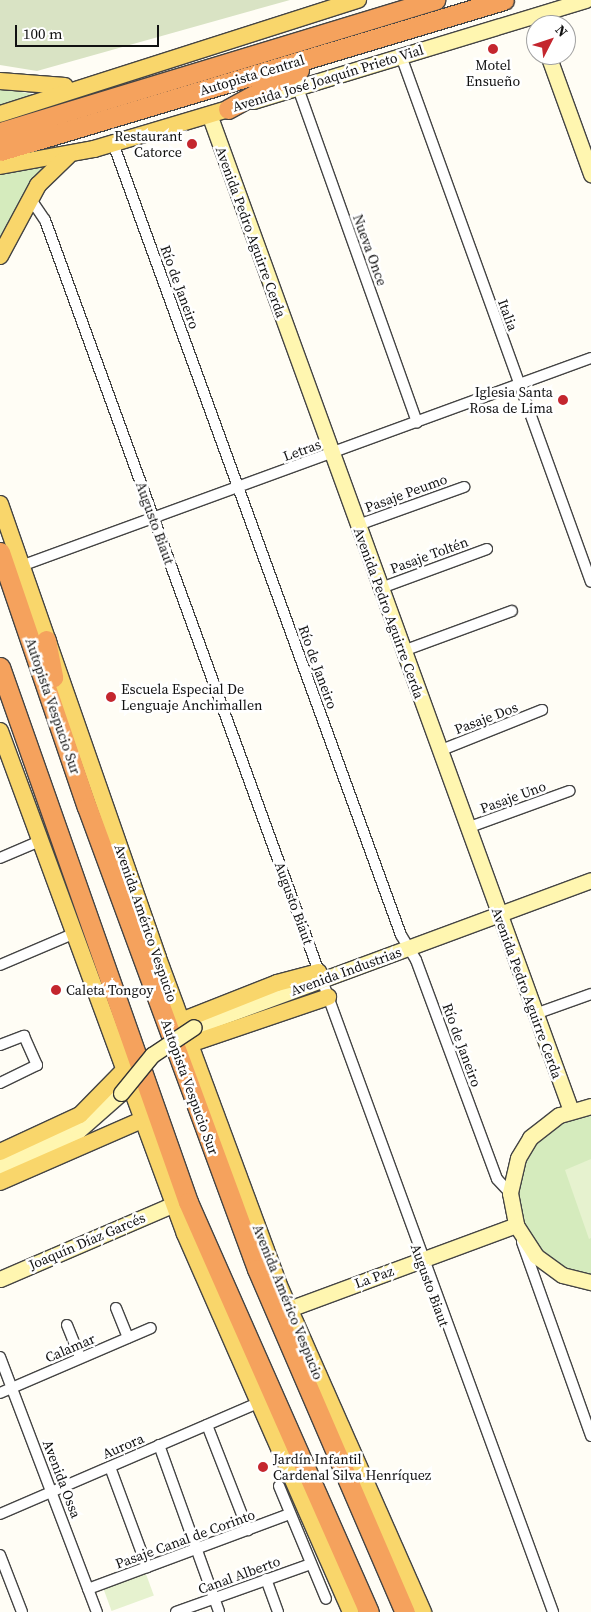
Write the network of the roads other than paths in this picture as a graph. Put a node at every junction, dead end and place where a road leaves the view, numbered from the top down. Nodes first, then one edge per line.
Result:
1 (358, 0) edge
2 (435, 0) edge
3 (504, 0) edge
4 (586, 0) edge
5 (550, 15) edge
6 (526, 23) edge
7 (346, 46) junction
8 (401, 56) junction
9 (552, 65) edge
10 (0, 81) edge
11 (99, 81) junction
12 (298, 88) junction
13 (228, 109) junction
14 (0, 114) edge
15 (209, 114) junction
16 (0, 132) edge
17 (113, 143) junction
18 (0, 151) edge
19 (70, 154) junction
20 (0, 166) edge
21 (591, 174) edge
22 (30, 198) junction
23 (0, 256) edge
24 (591, 358) edge
25 (519, 385) junction
26 (417, 422) junction
27 (331, 454) junction
28 (464, 487) dead end
29 (238, 488) junction
30 (0, 504) edge
31 (153, 518) junction
32 (358, 526) junction
33 (487, 549) dead end
34 (0, 552) edge
35 (21, 566) junction
36 (591, 582) edge
37 (381, 588) junction
38 (512, 611) dead end
39 (46, 640) junction
40 (403, 651) junction
41 (0, 668) edge
42 (0, 676) edge
43 (9, 695) junction
44 (542, 710) dead end
45 (0, 731) edge
46 (439, 751) junction
47 (569, 791) dead end
48 (87, 807) junction
49 (467, 828) junction
50 (40, 841) junction
51 (0, 858) edge
52 (591, 880) edge
53 (498, 914) junction
54 (75, 933) junction
55 (408, 948) junction
56 (0, 965) edge
57 (321, 976) junction
58 (591, 994) edge
59 (328, 997) junction
60 (535, 1014) junction
61 (188, 1024) junction
62 (190, 1044) junction
63 (0, 1045) edge
64 (124, 1070) junction
65 (0, 1083) edge
66 (591, 1106) edge
67 (570, 1110) junction
68 (142, 1120) junction
69 (0, 1156) edge
70 (0, 1182) edge
71 (510, 1193) junction
72 (174, 1204) junction
73 (518, 1230) junction
74 (421, 1260) junction
75 (546, 1265) junction
76 (532, 1274) junction
77 (0, 1279) edge
78 (591, 1282) edge
79 (116, 1308) dead end
80 (289, 1309) junction
81 (67, 1325) dead end
82 (151, 1328) dead end
83 (128, 1338) junction
84 (0, 1357) edge
85 (80, 1358) junction
86 (12, 1388) junction
87 (0, 1393) edge
88 (258, 1403) junction
89 (207, 1425) junction
90 (591, 1436) edge
91 (159, 1445) junction
92 (110, 1467) junction
93 (279, 1486) dead end
94 (53, 1492) junction
95 (0, 1514) edge
96 (290, 1514) junction
97 (248, 1530) junction
98 (196, 1549) junction
99 (0, 1555) edge
100 (311, 1564) junction
101 (147, 1567) junction
102 (266, 1580) junction
103 (88, 1589) junction
104 (214, 1598) junction
105 (326, 1599) dead end
106 (22, 1612) edge
107 (97, 1612) edge
108 (176, 1612) edge
109 (219, 1612) edge
110 (278, 1612) edge
111 (352, 1612) edge
112 (368, 1612) edge
113 (405, 1612) edge
114 (424, 1612) edge
115 (553, 1612) edge

1 - 11 main road
2 - 16 highway, Autopista Central
3 - 7 highway, Autopista Central
4 - 5 street, Avenida José Joaquín Prieto Vial
6 - 8 street, Avenida José Joaquín Prieto Vial
7 - 13 highway
7 - 18 highway, Autopista Central
8 - 12 street, Avenida José Joaquín Prieto Vial
8 - 25 street, Italia
9 - 21 street
10 - 11 main road
11 - 14 main road
12 - 13 street, Avenida José Joaquín Prieto Vial
12 - 26 street, Nueva Once
13 - 15 main road, Avenida José Joaquín Prieto Vial
15 - 17 main road, Avenida José Joaquín Prieto Vial
15 - 27 street, Avenida Pedro Aguirre Cerda
17 - 19 main road, Avenida José Joaquín Prieto Vial
17 - 29 street, Río de Janeiro
19 - 20 main road, Avenida José Joaquín Prieto Vial
19 - 22 main road, Avenida José Joaquín Prieto Vial
22 - 23 main road, Avenida José Joaquín Prieto Vial
22 - 31 street, Augusto Biaut
24 - 25 street, Letras
25 - 26 street, Letras
25 - 36 street, Italia
26 - 27 street, Letras
27 - 29 street, Letras
27 - 32 street, Avenida Pedro Aguirre Cerda
28 - 32 street, Pasaje Peumo
29 - 31 street, Letras
29 - 55 street, Río de Janeiro
30 - 35 main road, Avenida Américo Vespucio
31 - 35 street, Letras
31 - 57 street, Augusto Biaut
32 - 37 street, Avenida Pedro Aguirre Cerda
33 - 37 street, Pasaje Toltén
34 - 48 highway, Autopista Vespucio Sur
35 - 39 main road, Avenida Américo Vespucio
37 - 40 street, Avenida Pedro Aguirre Cerda
38 - 40 street
39 - 48 highway
39 - 61 main road, Avenida Américo Vespucio
40 - 46 street, Avenida Pedro Aguirre Cerda
41 - 43 highway
42 - 43 highway
43 - 112 highway
44 - 46 street, Pasaje Dos
45 - 50 main road
46 - 49 street, Avenida Pedro Aguirre Cerda
47 - 49 street, Pasaje Uno
48 - 113 highway, Autopista Vespucio Sur
49 - 53 street, Avenida Pedro Aguirre Cerda
50 - 51 street
50 - 54 main road
52 - 53 street, Avenida Industrias
53 - 55 street, Avenida Industrias
53 - 60 street, Avenida Pedro Aguirre Cerda
54 - 56 street
54 - 64 main road
55 - 57 street, Avenida Industrias
55 - 71 street, Río de Janeiro
57 - 59 street, Augusto Biaut
57 - 61 main road
58 - 60 street
59 - 62 main road
59 - 74 street, Augusto Biaut
60 - 67 street, Avenida Pedro Aguirre Cerda
61 - 62 main road, Avenida Américo Vespucio
61 - 69 street, bridge
62 - 80 main road, Avenida Américo Vespucio
63 - 65 street
64 - 68 main road
64 - 69 main road
66 - 67 street
67 - 71 street
68 - 70 main road
68 - 72 main road
71 - 73 street
72 - 77 street, Joaquín Díaz Garcés
72 - 88 main road
73 - 74 street, La Paz
73 - 75 street
73 - 76 street
74 - 80 street, La Paz
74 - 115 street, Augusto Biaut
75 - 76 street
75 - 78 street
76 - 90 street
79 - 83 street
80 - 114 main road, Avenida Américo Vespucio
81 - 85 street
82 - 83 street, Calamar
83 - 85 street, Calamar
84 - 86 street, Avenida Ossa
85 - 86 street, Calamar
86 - 87 street, Calamar
86 - 94 street, Avenida Ossa
88 - 89 street, Aurora
88 - 111 main road
89 - 91 street, Aurora
89 - 97 street
91 - 92 street, Aurora
91 - 98 street
92 - 94 street, Aurora
92 - 101 street
93 - 96 street
94 - 95 street, Aurora
94 - 103 street, Avenida Ossa
96 - 97 street, Pasaje Canal de Corinto
96 - 100 street
97 - 98 street, Pasaje Canal de Corinto
98 - 101 street, Pasaje Canal de Corinto
98 - 104 street
99 - 106 street
100 - 102 street, Canal Alberto
100 - 105 street
101 - 103 street, Pasaje Canal de Corinto
102 - 104 street, Canal Alberto
102 - 110 street
103 - 107 street, Avenida Ossa
104 - 108 street, Canal Alberto
104 - 109 street

